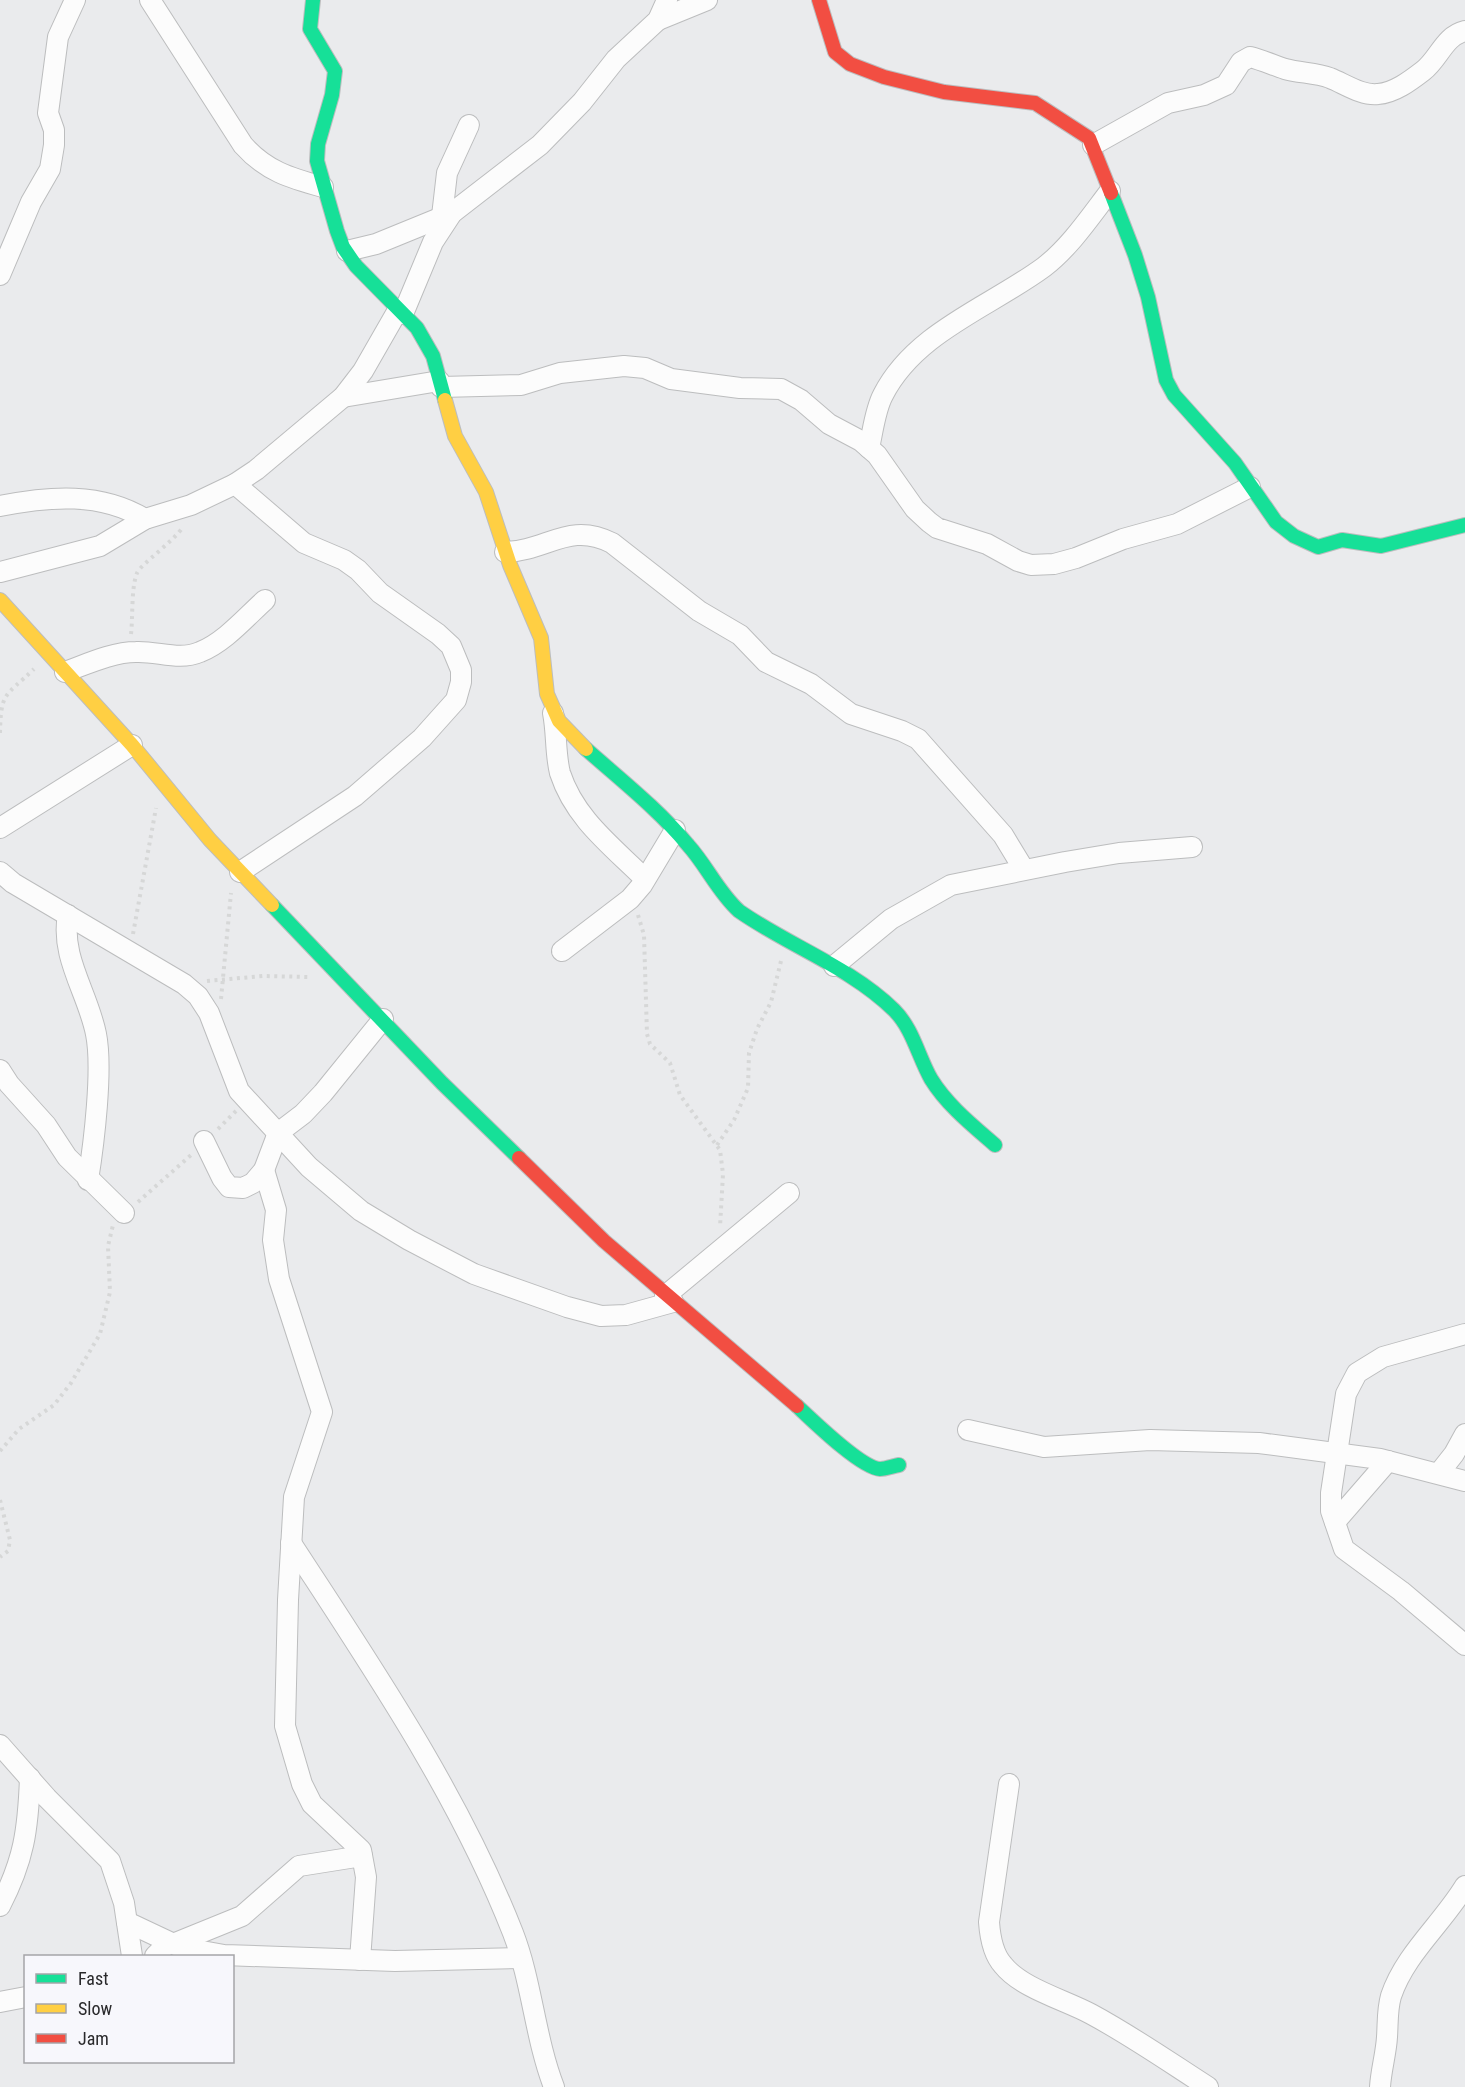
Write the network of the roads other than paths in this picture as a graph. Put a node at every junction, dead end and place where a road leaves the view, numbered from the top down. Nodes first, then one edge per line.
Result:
1 (150, 0) edge
2 (313, 0) edge
3 (667, 0) edge
4 (707, 0) edge
5 (819, 0) edge
6 (72, 2) edge
7 (658, 20) junction
8 (1465, 31) edge
9 (470, 125) dead end
10 (1093, 145) junction
11 (323, 187) junction
12 (1110, 191) junction
13 (447, 215) junction
14 (347, 251) junction
15 (0, 275) edge
16 (401, 312) junction
17 (440, 384) junction
18 (344, 397) junction
19 (869, 448) junction
20 (235, 484) junction
21 (1250, 487) junction
22 (0, 506) edge
23 (145, 519) junction
24 (1465, 525) edge
25 (505, 552) junction
26 (0, 572) edge
27 (0, 600) edge
28 (265, 600) dead end
29 (65, 672) junction
30 (552, 707) junction
31 (132, 746) junction
32 (0, 828) edge
33 (675, 830) junction
34 (1192, 847) dead end
35 (237, 868) junction
36 (1023, 868) junction
37 (0, 872) edge
38 (645, 879) junction
39 (68, 915) junction
40 (562, 951) dead end
41 (834, 966) junction
42 (383, 1019) junction
43 (0, 1070) edge
44 (278, 1133) junction
45 (204, 1141) road end
46 (995, 1145) dead end
47 (264, 1170) junction
48 (88, 1180) junction
49 (789, 1193) dead end
50 (124, 1213) road end
51 (669, 1299) junction
52 (1465, 1334) edge
53 (968, 1430) dead end
54 (1465, 1434) edge
55 (1335, 1451) junction
56 (1388, 1461) junction
57 (899, 1465) dead end
58 (1439, 1473) junction
59 (1465, 1481) edge
60 (1335, 1522) junction
61 (291, 1543) junction
62 (1465, 1645) edge
63 (0, 1745) edge
64 (30, 1778) junction
65 (1009, 1784) dead end
66 (362, 1856) junction
67 (1465, 1886) edge
68 (0, 1906) edge
69 (127, 1922) junction
70 (166, 1948) edge
71 (132, 1955) edge
72 (224, 1955) edge
73 (234, 1955) edge
74 (520, 1959) junction
75 (360, 1960) junction
76 (24, 1997) edge
77 (0, 2002) edge
78 (554, 2087) edge
79 (1208, 2087) edge
80 (1380, 2087) edge

1 - 11 street
2 - 11 street
3 - 7 street
4 - 7 street
5 - 10 street
6 - 15 street
7 - 13 street
8 - 10 street
9 - 13 street
10 - 12 street
11 - 14 street
12 - 19 street
12 - 21 street
13 - 14 street
13 - 16 street
14 - 16 street
16 - 17 street
16 - 18 street
17 - 18 street
17 - 19 street
17 - 25 street
18 - 20 street
19 - 21 street
20 - 23 street
20 - 35 street
21 - 24 street
22 - 23 street
23 - 26 street
25 - 30 street
25 - 36 street
27 - 29 street
28 - 29 street
29 - 31 street
30 - 33 street
30 - 38 street
31 - 32 street
31 - 35 street
33 - 38 street
33 - 41 street
34 - 36 street
35 - 42 street
36 - 41 street
37 - 39 street
38 - 40 street
39 - 44 street
39 - 48 street
41 - 46 street
42 - 44 street
42 - 51 street
43 - 48 street
44 - 47 street
44 - 51 street
45 - 47 street
47 - 61 street
48 - 50 street
49 - 51 street
51 - 57 street
52 - 55 street
53 - 55 street
54 - 58 street
55 - 56 street
55 - 60 street
56 - 58 street
56 - 60 street
58 - 59 street
60 - 62 street
61 - 66 street
61 - 74 street
63 - 64 street
64 - 68 street
64 - 69 street
65 - 79 street
66 - 70 street
66 - 75 street
67 - 80 street
69 - 70 street
69 - 71 street
70 - 72 street
73 - 75 street
74 - 75 street
74 - 78 street
76 - 77 street

